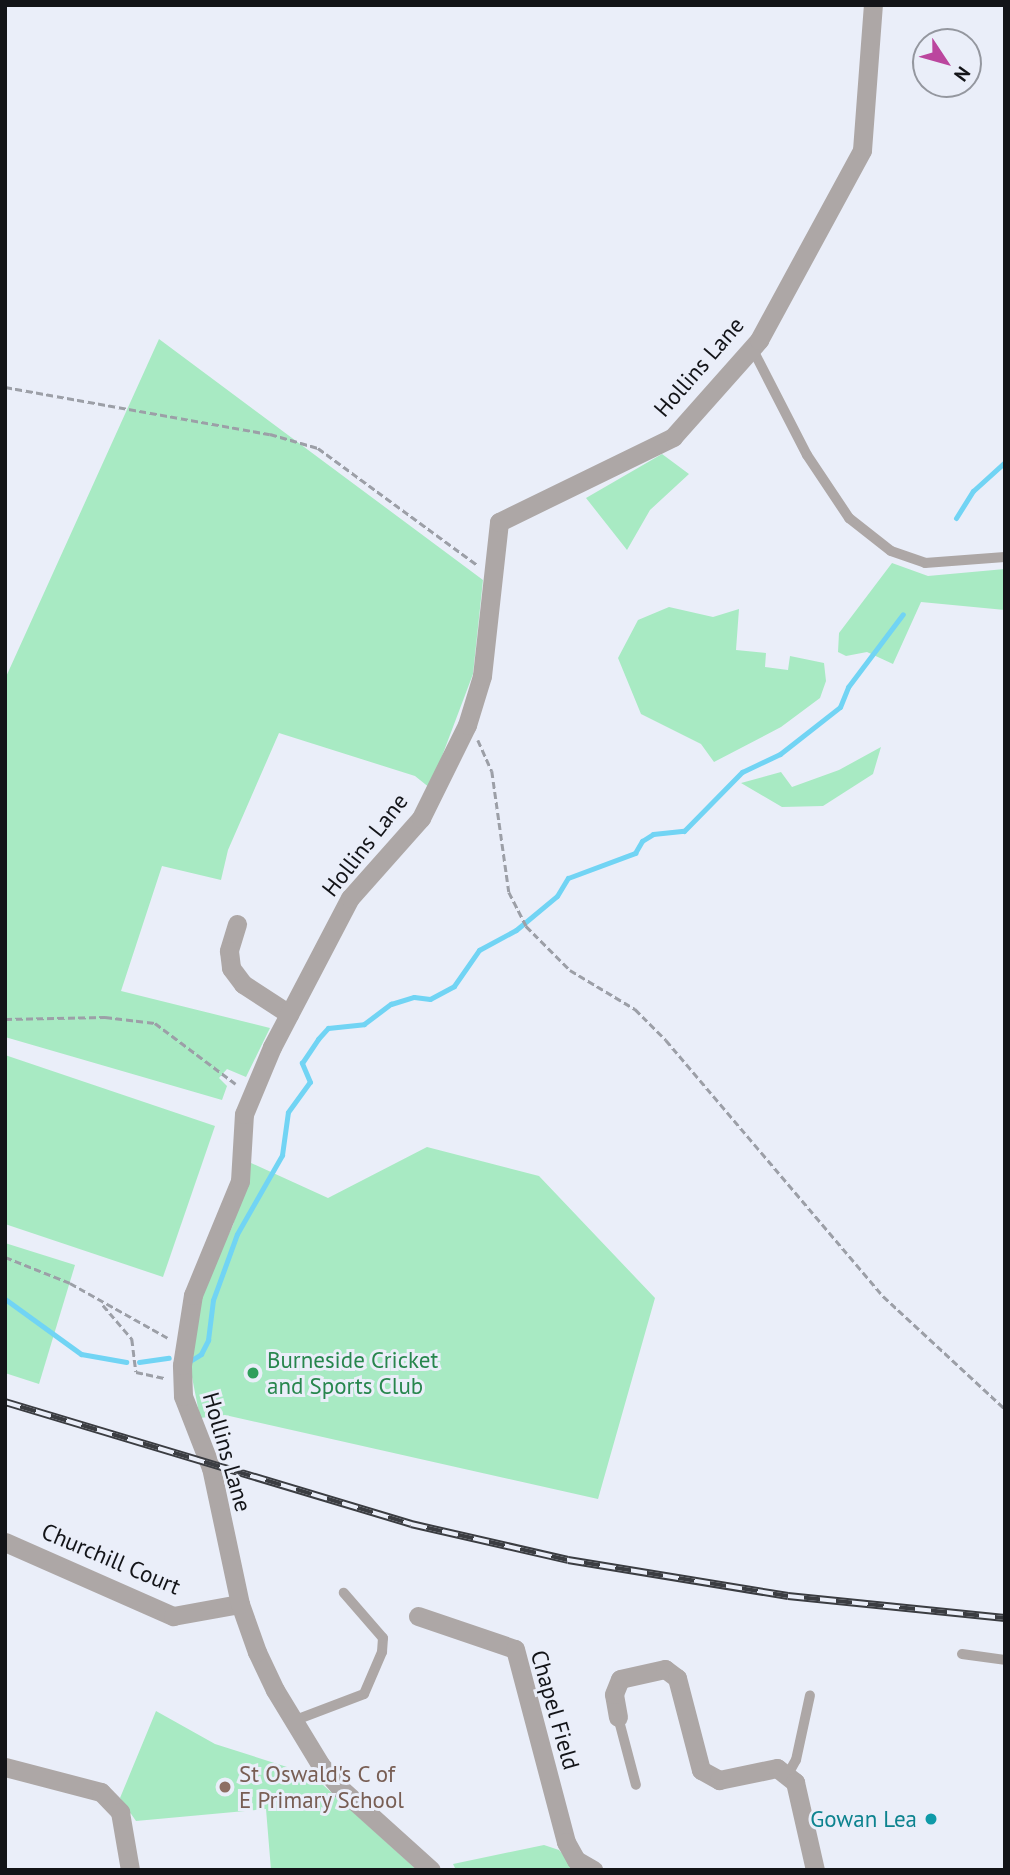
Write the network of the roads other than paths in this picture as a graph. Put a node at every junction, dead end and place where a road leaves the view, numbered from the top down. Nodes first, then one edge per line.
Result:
1 (873, 5) edge
2 (751, 348) junction
3 (1005, 557) edge
4 (237, 924) dead end
5 (289, 1014) junction
6 (5, 1542) edge
7 (344, 1593) dead end
8 (240, 1604) junction
9 (418, 1616) dead end
10 (962, 1654) dead end
11 (1005, 1660) edge
12 (810, 1695) dead end
13 (618, 1717) joint
14 (293, 1721) junction
15 (5, 1767) edge
16 (787, 1776) junction
17 (636, 1785) dead end
18 (130, 1870) edge
19 (431, 1870) edge
20 (593, 1870) edge
21 (815, 1870) edge

1 - 2 street, Hollins Lane
2 - 3 lane
2 - 5 street, Hollins Lane
4 - 5 street
5 - 8 street, Hollins Lane
6 - 8 street, Churchill Court
7 - 14 lane
8 - 14 street, Hollins Lane
9 - 20 street, Chapel Field
10 - 11 lane
12 - 16 lane
13 - 16 street
13 - 17 lane
14 - 19 street, Hollins Lane
15 - 18 street
16 - 21 street

